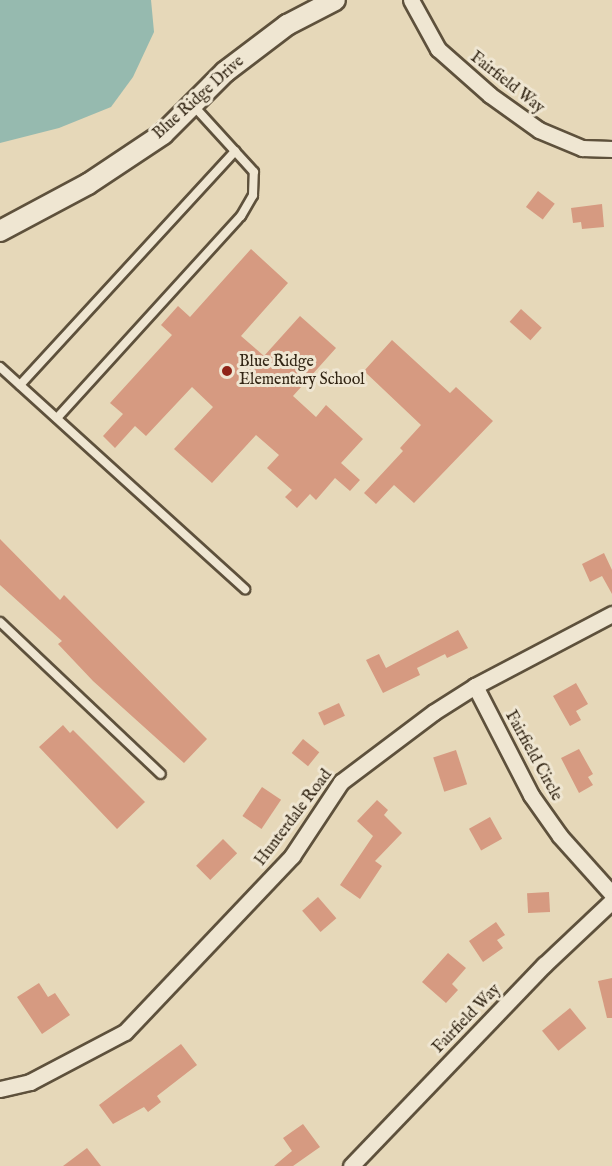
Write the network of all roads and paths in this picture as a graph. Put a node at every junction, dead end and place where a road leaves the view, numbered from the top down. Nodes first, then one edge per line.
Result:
1 (335, 0) edge
2 (411, 0) edge
3 (192, 105) junction
4 (612, 149) edge
5 (235, 152) junction
6 (0, 231) edge
7 (0, 367) edge
8 (20, 385) junction
9 (57, 418) junction
10 (245, 589) dead end
11 (612, 614) edge
12 (0, 622) edge
13 (475, 686) junction
14 (161, 774) dead end
15 (612, 894) edge
16 (612, 901) edge
17 (0, 1089) edge
18 (351, 1166) edge

1 - 3 street, Blue Ridge Drive
2 - 4 street, Fairfield Way
3 - 5 lane
3 - 6 street, Blue Ridge Drive
5 - 8 lane
5 - 9 lane
7 - 8 lane
8 - 9 lane
9 - 10 lane
11 - 13 street, Hunterdale Road
12 - 14 lane
13 - 15 street, Fairfield Circle
13 - 17 street, Hunterdale Road
16 - 18 street, Fairfield Way

